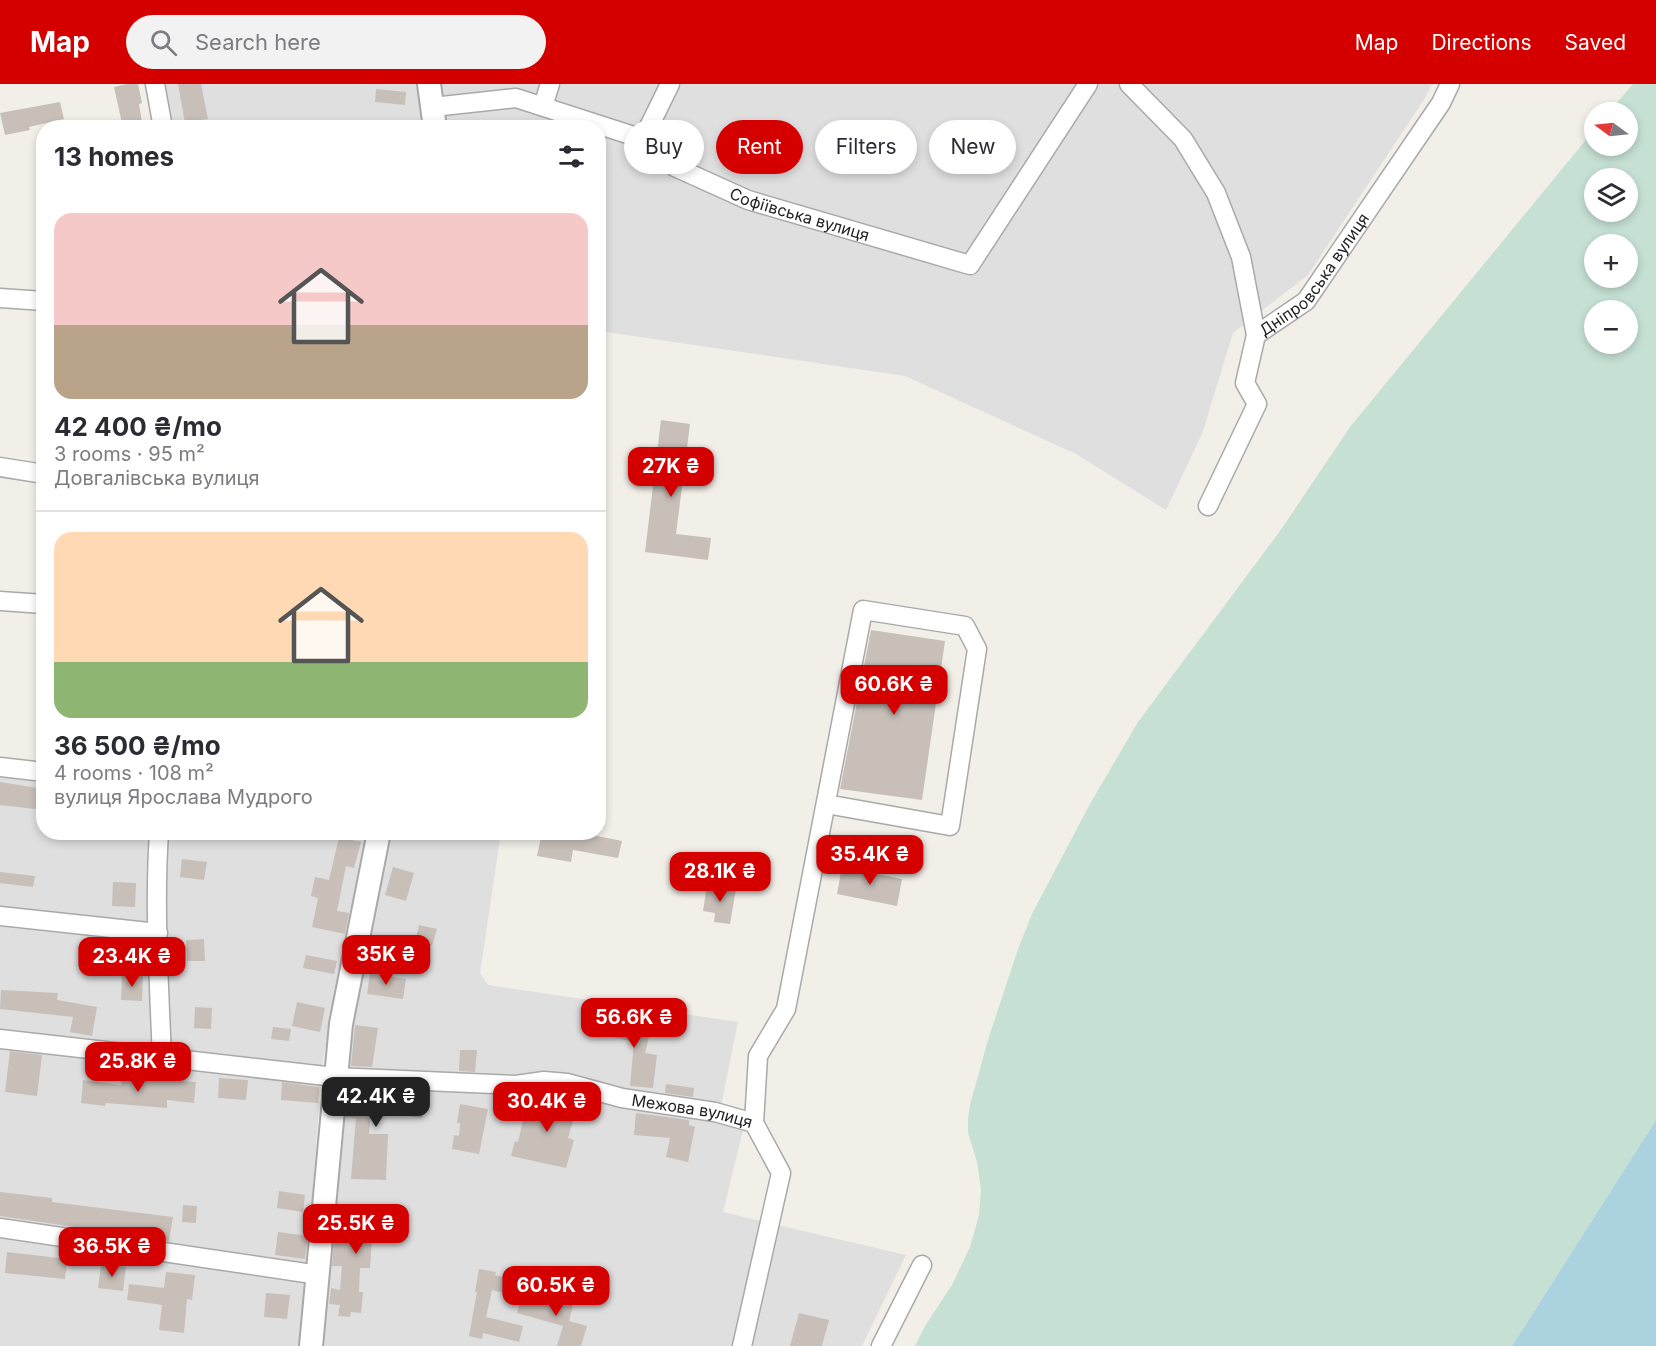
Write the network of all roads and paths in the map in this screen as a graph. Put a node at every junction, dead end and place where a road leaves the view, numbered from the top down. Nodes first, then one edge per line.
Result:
1 (155, 84) edge
2 (429, 84) edge
3 (550, 84) edge
4 (670, 84) edge
5 (1088, 84) edge
6 (1129, 84) edge
7 (1450, 84) edge
8 (543, 106) junction
9 (434, 117) edge
10 (162, 120) edge
11 (585, 120) edge
12 (652, 120) edge
13 (606, 127) edge
14 (624, 133) edge
15 (690, 174) edge
16 (0, 298) edge
17 (36, 300) edge
18 (1256, 335) junction
19 (0, 467) edge
20 (36, 473) edge
21 (1208, 506) dead end
22 (0, 601) edge
23 (36, 603) edge
24 (0, 767) edge
25 (36, 771) edge
26 (826, 804) junction
27 (159, 840) edge
28 (377, 840) edge
29 (0, 916) edge
30 (158, 933) junction
31 (0, 1039) edge
32 (162, 1058) junction
33 (335, 1077) junction
34 (754, 1123) junction
35 (0, 1228) edge
36 (921, 1265) dead end
37 (319, 1275) junction
38 (311, 1346) edge
39 (742, 1346) edge
40 (880, 1346) edge

1 - 10 street
2 - 9 street
3 - 8 street
4 - 12 street
5 - 15 street, Софіївська вулиця
6 - 18 street
7 - 18 street, Дніпровська вулиця
8 - 9 street, Софіївська вулиця
8 - 11 street, Софіївська вулиця
13 - 14 street, Софіївська вулиця
16 - 17 street
18 - 21 street, Дніпровська вулиця
19 - 20 street
22 - 23 street
24 - 25 street
26 - 26 street
26 - 34 street
27 - 30 street
28 - 33 street
29 - 30 street
30 - 32 street
31 - 32 street, Межова вулиця
32 - 33 street, Межова вулиця
33 - 34 street, Межова вулиця
33 - 37 street
34 - 39 street, Межова вулиця
35 - 37 street
36 - 40 street
37 - 38 street

